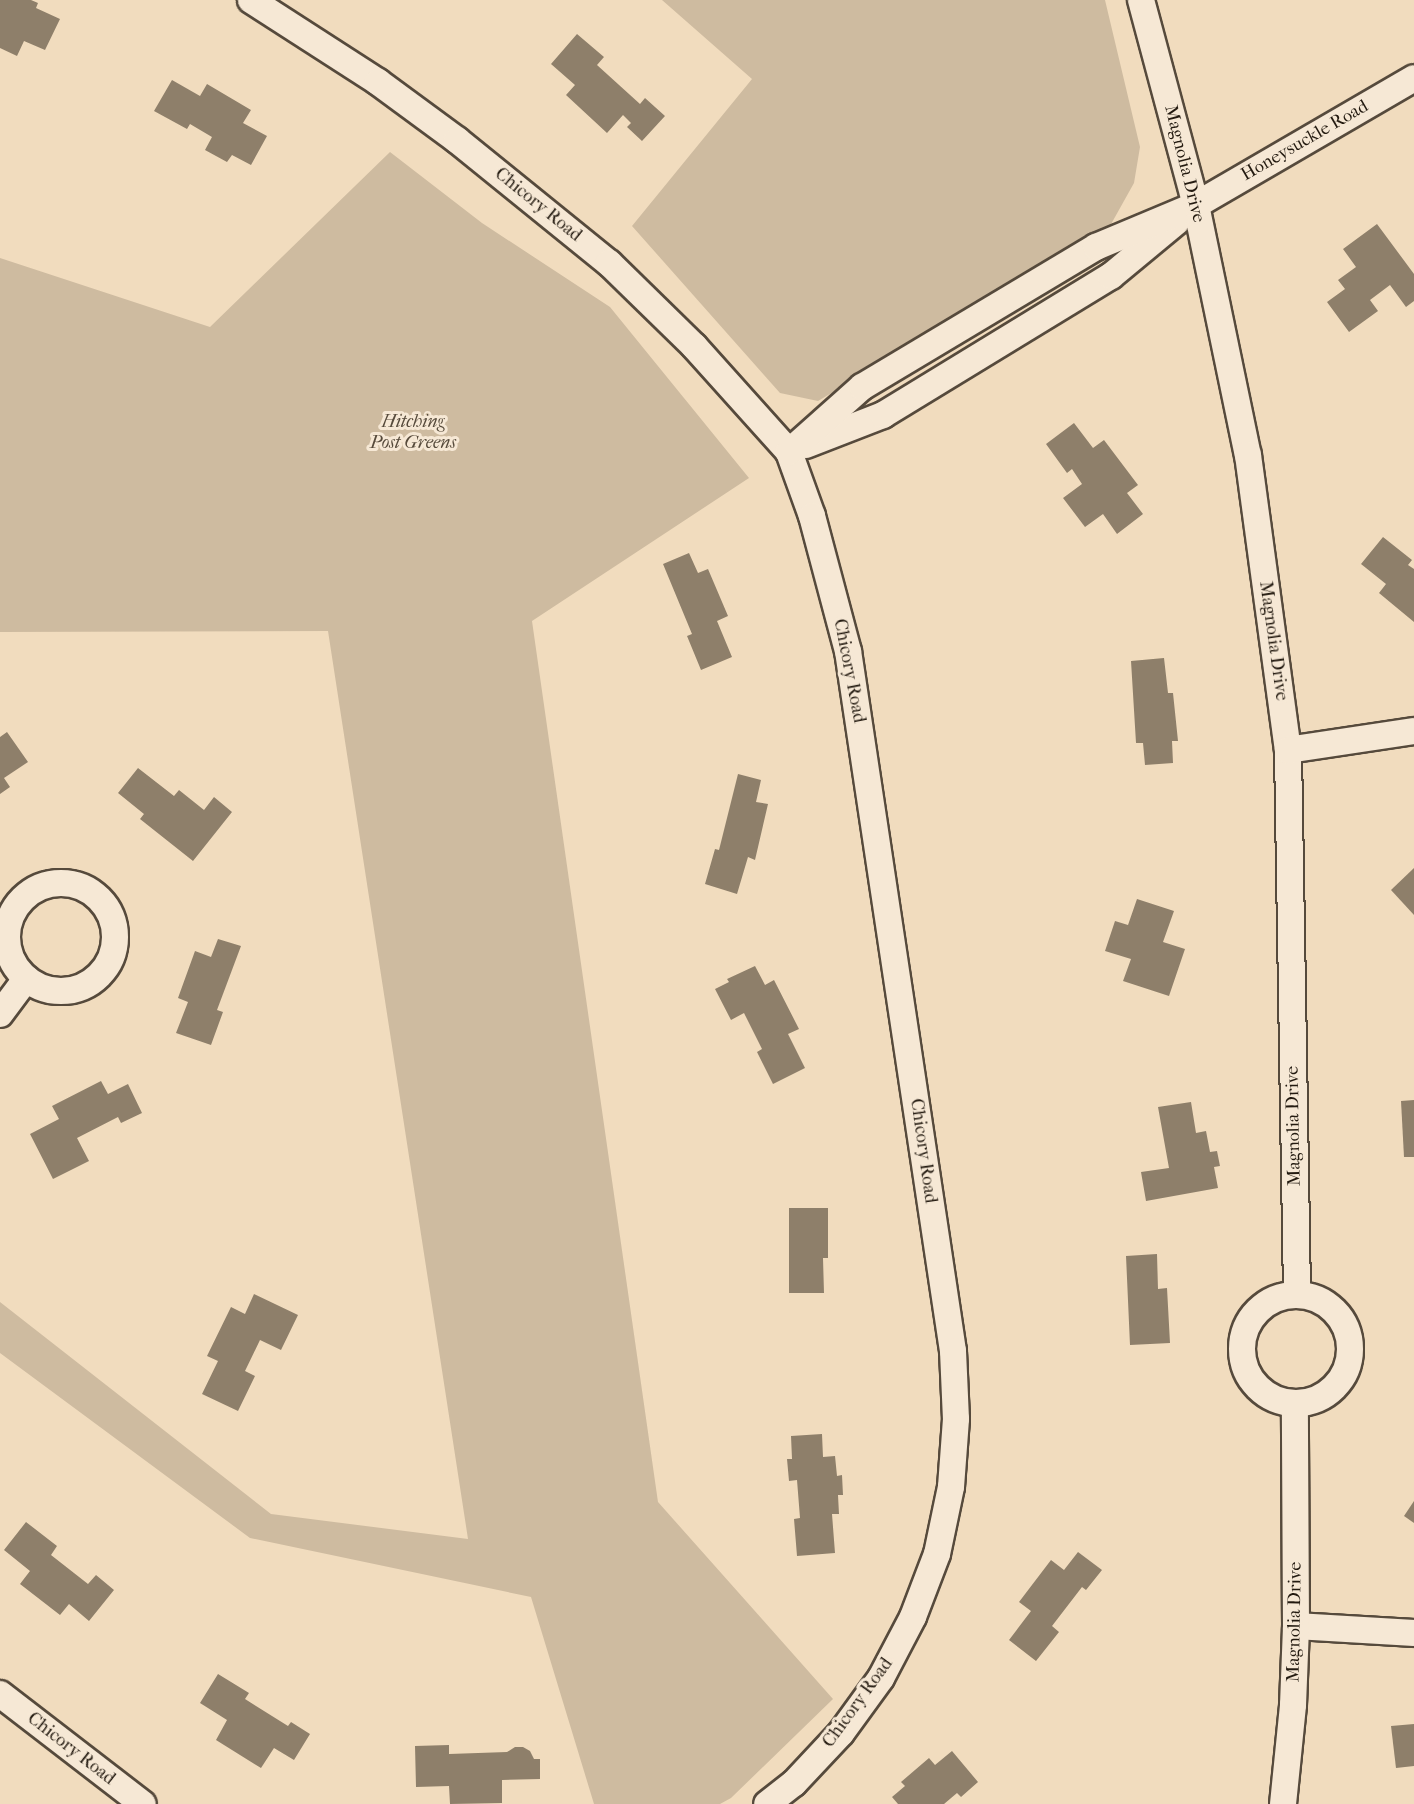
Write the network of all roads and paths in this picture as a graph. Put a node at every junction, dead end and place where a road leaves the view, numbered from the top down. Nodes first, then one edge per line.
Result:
1 (251, 0) edge
2 (1141, 0) edge
3 (1414, 78) edge
4 (1196, 205) junction
5 (789, 452) junction
6 (1414, 731) edge
7 (1288, 750) junction
8 (26, 979) junction
9 (0, 1014) edge
10 (1297, 1295) junction
11 (1295, 1404) junction
12 (1296, 1626) junction
13 (1414, 1634) edge
14 (0, 1694) edge
15 (143, 1804) edge
16 (767, 1804) edge
17 (1283, 1804) edge

1 - 5 street, Chicory Road
2 - 4 street, Magnolia Drive
3 - 4 street, Honeysuckle Road
4 - 5 street
4 - 5 street
4 - 7 street, Magnolia Drive
5 - 16 street, Chicory Road
6 - 7 street
7 - 10 street, Magnolia Drive
8 - 8 street
8 - 9 street
10 - 11 street
10 - 11 street
11 - 12 street, Magnolia Drive
12 - 13 street
12 - 17 street, Magnolia Drive
14 - 15 street, Chicory Road

